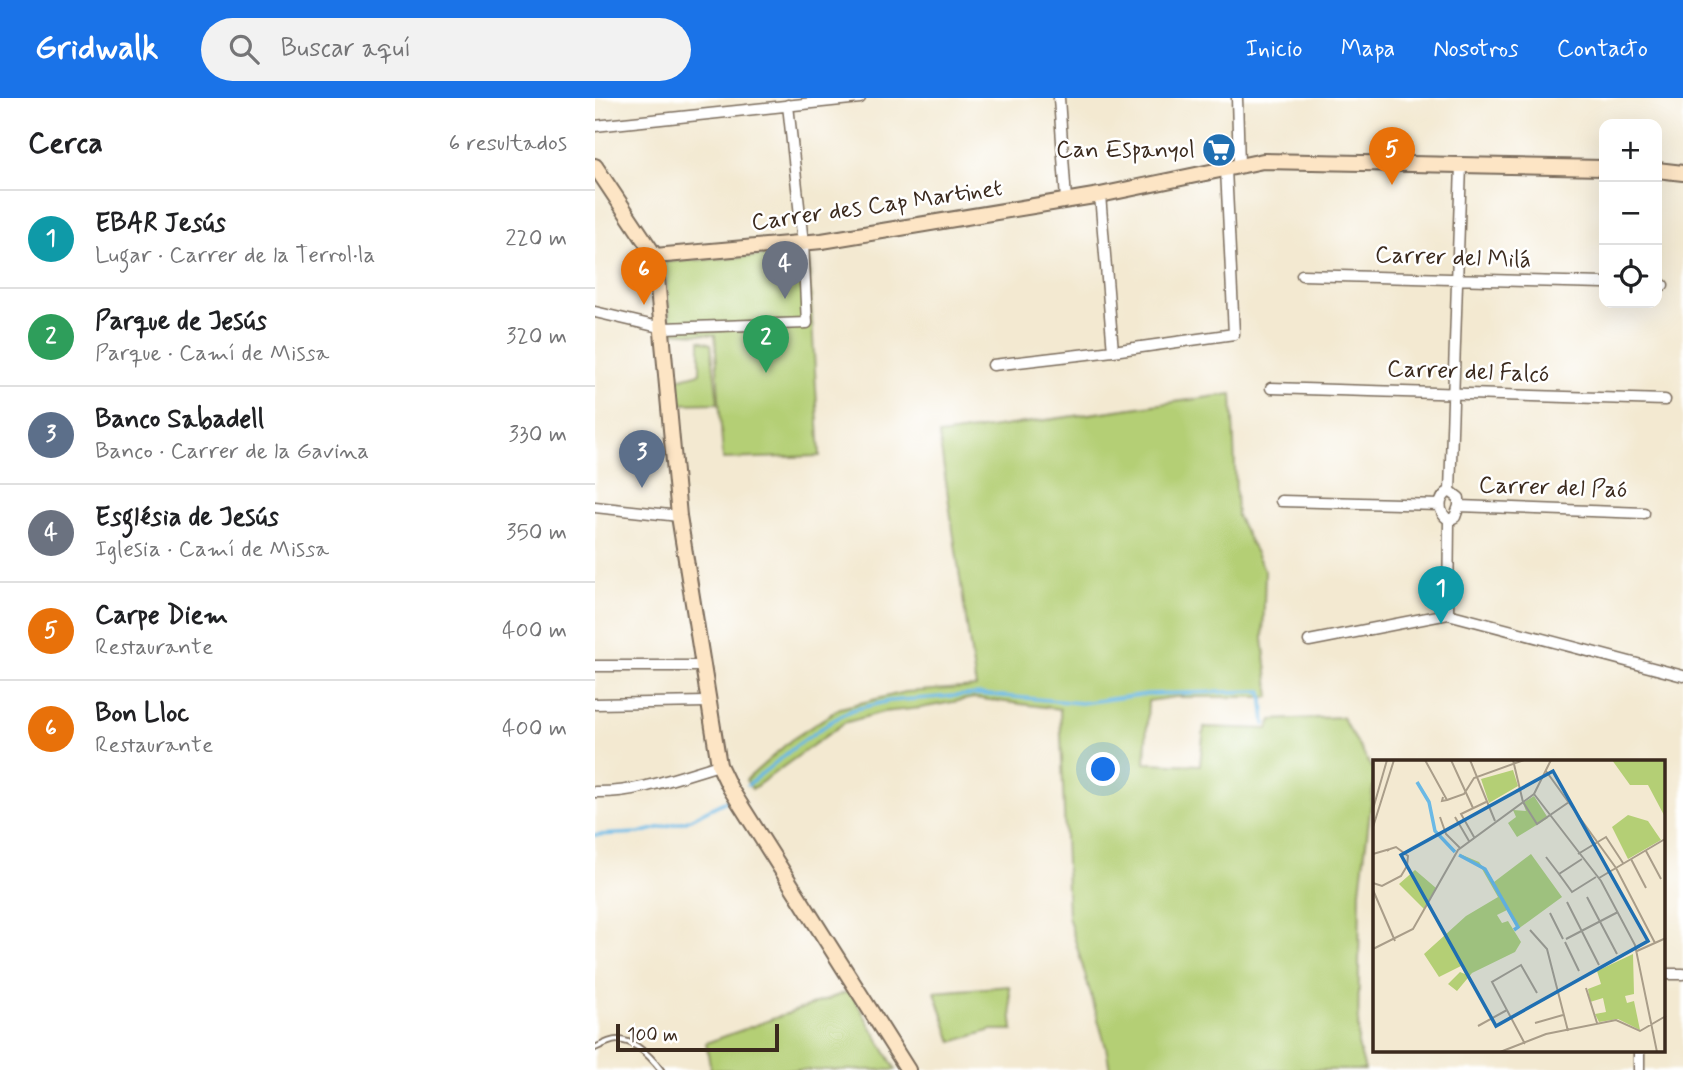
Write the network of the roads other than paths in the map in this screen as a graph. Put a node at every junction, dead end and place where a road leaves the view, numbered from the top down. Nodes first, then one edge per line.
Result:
1 (860, 98) edge
2 (1059, 98) edge
3 (1237, 98) edge
4 (788, 105) junction
5 (595, 126) edge
6 (1461, 165) junction
7 (595, 166) edge
8 (1233, 167) junction
9 (1599, 168) edge
10 (1662, 171) edge
11 (1683, 173) edge
12 (1100, 195) junction
13 (1066, 200) junction
14 (803, 243) junction
15 (655, 256) junction
16 (1301, 275) dead end
17 (1457, 280) junction
18 (1599, 283) edge
19 (595, 312) edge
20 (663, 328) junction
21 (1113, 351) junction
22 (993, 365) dead end
23 (1271, 388) dead end
24 (1453, 393) junction
25 (1665, 400) dead end
26 (1450, 491) junction
27 (1281, 501) dead end
28 (1440, 505) junction
29 (1459, 506) junction
30 (595, 507) edge
31 (1644, 513) dead end
32 (679, 516) junction
33 (1449, 520) junction
34 (1448, 614) junction
35 (1309, 641) dead end
36 (595, 666) edge
37 (702, 666) junction
38 (1683, 676) edge
39 (707, 702) junction
40 (595, 704) edge
41 (719, 765) junction
42 (595, 792) edge
43 (1665, 974) edge
44 (1683, 974) edge
45 (595, 1048) edge
46 (1639, 1052) edge
47 (660, 1070) edge
48 (908, 1070) edge
49 (1639, 1070) edge

1 - 4 street
2 - 13 street
3 - 8 street
4 - 5 street
4 - 14 street
6 - 8 street, Carrer des Cap Martinet
6 - 9 street, Carrer des Cap Martinet
6 - 17 street
7 - 15 street
8 - 12 street, Carrer des Cap Martinet
8 - 21 street
10 - 11 street
12 - 13 street, Carrer des Cap Martinet
12 - 21 street
13 - 14 street, Carrer des Cap Martinet
14 - 15 street, Carrer des Cap Martinet
14 - 20 street
15 - 20 street
16 - 17 street, Carrer del Milá
17 - 18 street, Carrer del Milá
17 - 24 street
19 - 20 street
20 - 32 street
21 - 22 street
23 - 24 street, Carrer del Falcó
24 - 25 street, Carrer del Falcó
24 - 26 street
26 - 28 street
26 - 29 street
27 - 28 street
28 - 33 street
29 - 31 street, Carrer del Paó
29 - 33 street
30 - 32 street
32 - 37 street
33 - 34 street
34 - 35 street
34 - 38 street
36 - 37 street
37 - 39 street
39 - 40 street
39 - 41 street
41 - 42 street
41 - 48 street
43 - 44 street
45 - 47 lane
46 - 49 street

